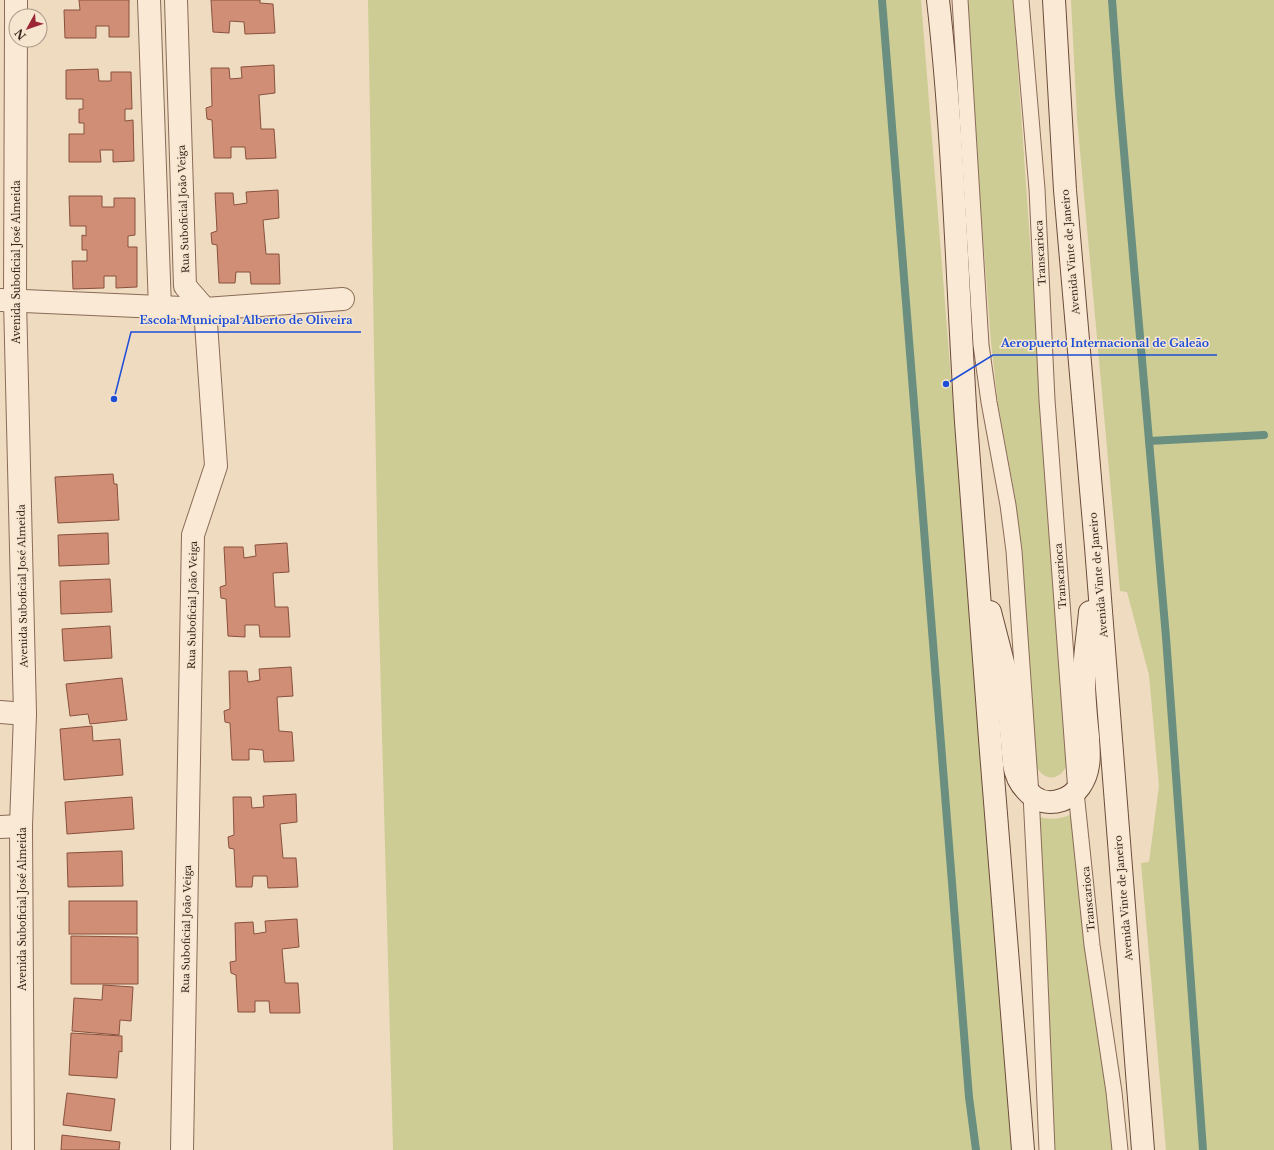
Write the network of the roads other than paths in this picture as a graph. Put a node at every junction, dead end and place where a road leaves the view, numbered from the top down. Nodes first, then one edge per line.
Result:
1 (149, 0) edge
2 (176, 0) edge
3 (938, 0) edge
4 (960, 0) edge
5 (1021, 0) edge
6 (1041, 0) edge
7 (1054, 0) edge
8 (15, 48) edge
9 (1065, 190) junction
10 (7, 300) edge
11 (343, 300) dead end
12 (160, 308) junction
13 (205, 309) junction
14 (1096, 547) junction
15 (976, 557) junction
16 (0, 712) edge
17 (25, 714) junction
18 (1076, 792) junction
19 (1031, 795) junction
20 (11, 826) edge
21 (23, 1150) edge
22 (182, 1150) edge
23 (1023, 1150) edge
24 (1047, 1150) edge
25 (1120, 1150) edge
26 (1143, 1150) edge

1 - 12 street
2 - 13 street, Rua Suboficial João Veiga
3 - 15 street
4 - 19 lane
5 - 18 lane, Transcarioca
6 - 9 street
7 - 9 street, Avenida Vinte de Janeiro
8 - 10 street, Avenida Suboficial José Almeida
9 - 14 street, Avenida Vinte de Janeiro
10 - 12 street
10 - 17 street, Avenida Suboficial José Almeida
11 - 13 street
12 - 13 street
13 - 22 street, Rua Suboficial João Veiga
14 - 18 street
14 - 26 street, Avenida Vinte de Janeiro
15 - 19 street
15 - 23 street
16 - 17 street
17 - 20 street, Avenida Suboficial José Almeida
18 - 19 street
18 - 25 lane, Transcarioca
19 - 24 lane
20 - 21 street, Avenida Suboficial José Almeida

